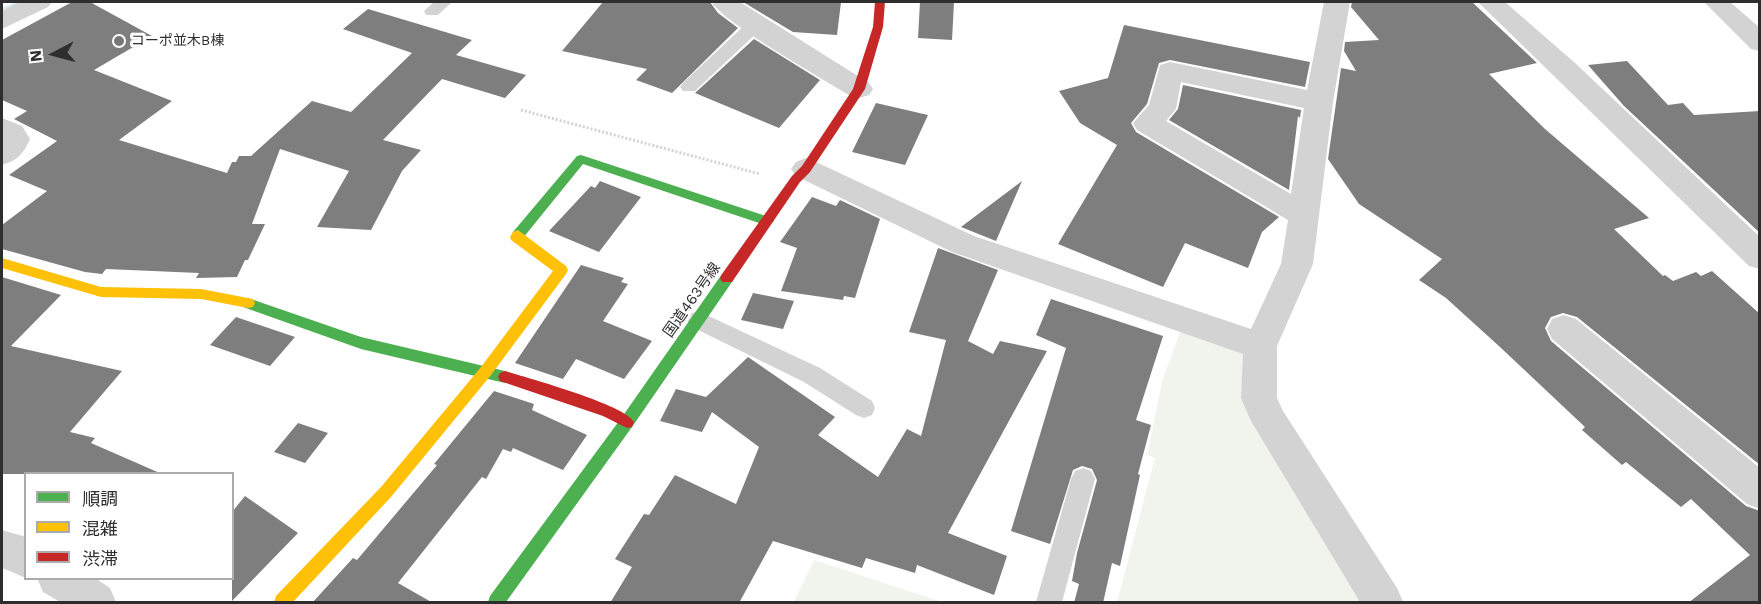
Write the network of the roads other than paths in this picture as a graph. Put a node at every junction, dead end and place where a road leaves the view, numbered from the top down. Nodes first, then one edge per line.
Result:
1 (39, 2) edge
2 (724, 2) edge
3 (880, 2) edge
4 (1337, 2) edge
5 (1491, 2) edge
6 (1716, 2) edge
7 (2, 21) edge
8 (755, 25) junction
9 (1760, 44) edge
10 (689, 87) dead end
11 (859, 89) junction
12 (1319, 102) junction
13 (2, 128) edge
14 (2, 155) edge
15 (801, 174) junction
16 (1305, 216) junction
17 (768, 221) junction
18 (1760, 257) edge
19 (2, 263) edge
20 (698, 320) junction
21 (1564, 329) dead end
22 (1260, 346) junction
23 (486, 371) junction
24 (864, 408) dead end
25 (627, 422) junction
26 (1083, 479) dead end
27 (1760, 492) edge
28 (2, 549) edge
29 (24, 558) edge
30 (59, 580) edge
31 (96, 603) edge
32 (282, 603) edge
33 (496, 603) edge
34 (1050, 603) edge
35 (1383, 603) edge

1 - 7 street
2 - 8 street
3 - 11 main road, 国道463号線
4 - 12 street
5 - 18 street
6 - 9 street
8 - 10 lane
8 - 11 street
11 - 15 main road, 国道463号線
12 - 16 street
12 - 16 street
13 - 14 street
15 - 17 main road, 国道463号線
15 - 22 street
16 - 22 street
17 - 20 main road, 国道463号線
17 - 23 main road
19 - 23 main road
20 - 24 lane
20 - 25 main road, 国道463号線
21 - 27 street
22 - 35 street
23 - 25 main road
23 - 32 main road
25 - 33 main road, 国道463号線
26 - 34 lane
28 - 29 street
30 - 31 street

